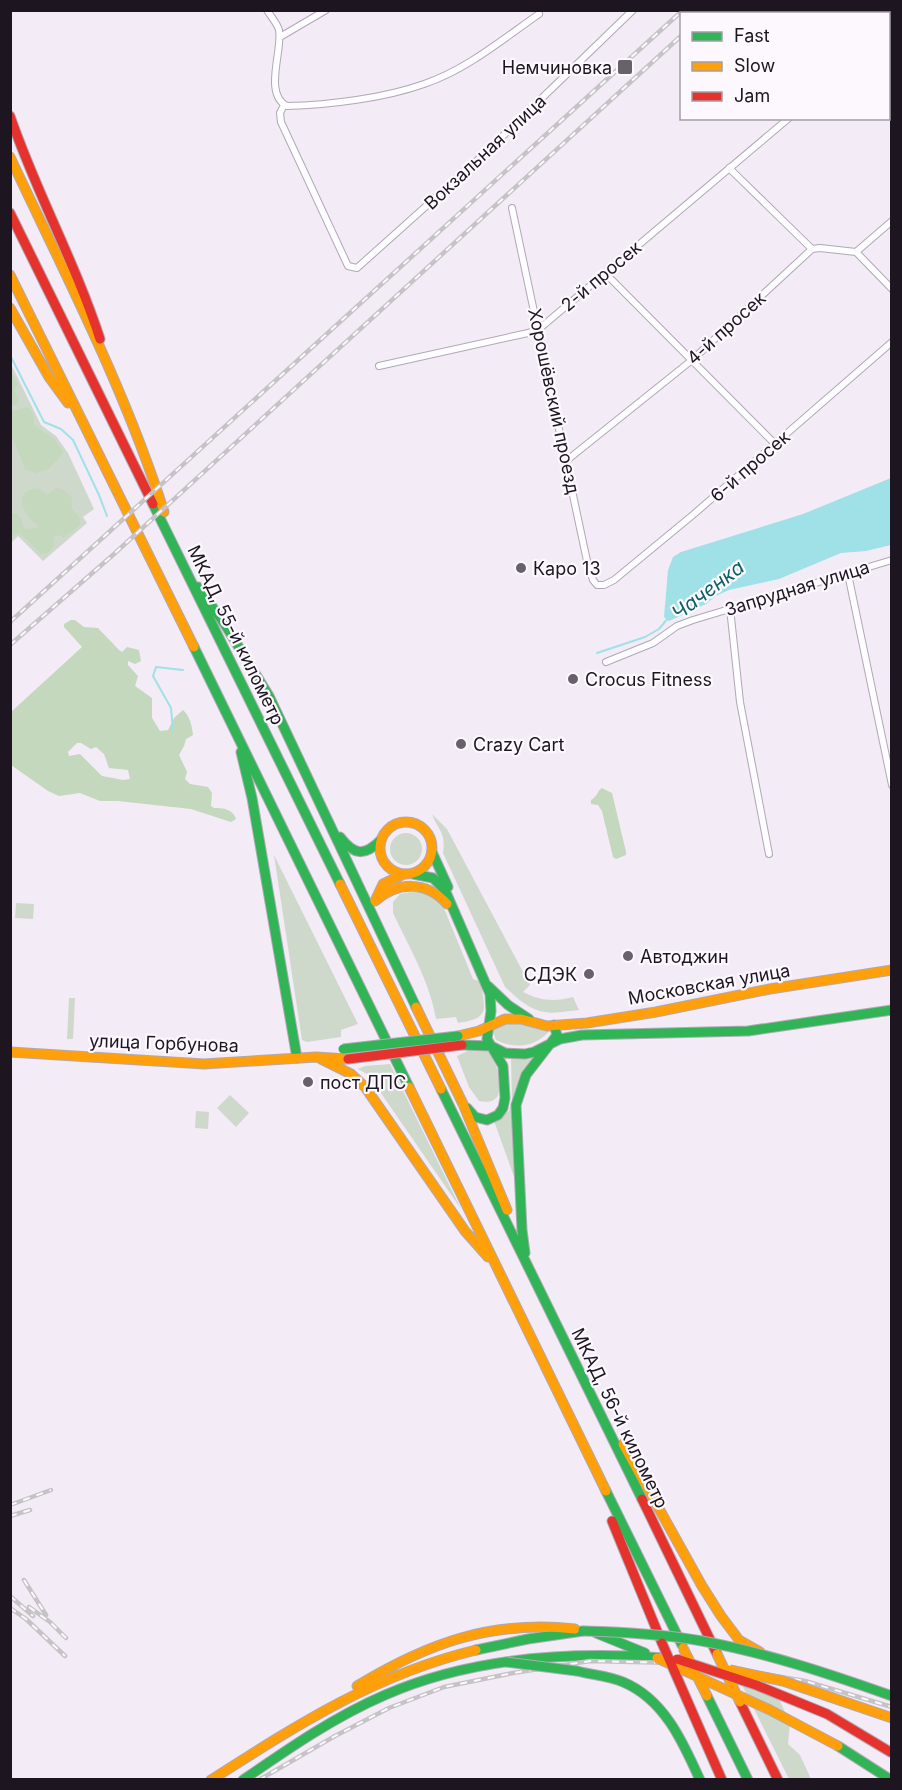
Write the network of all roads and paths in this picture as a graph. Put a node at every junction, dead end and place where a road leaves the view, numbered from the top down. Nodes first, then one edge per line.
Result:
1 (267, 10) edge
2 (326, 10) edge
3 (633, 10) edge
4 (539, 14) dead end
5 (280, 37) junction
6 (284, 105) junction
7 (10, 116) edge
8 (787, 120) edge
9 (10, 159) edge
10 (729, 168) junction
11 (512, 208) dead end
12 (10, 213) edge
13 (891, 221) edge
14 (813, 249) junction
15 (856, 252) junction
16 (605, 273) junction
17 (10, 275) edge
18 (891, 289) edge
19 (10, 308) edge
20 (539, 329) junction
21 (891, 342) edge
22 (105, 360) junction
23 (692, 360) junction
24 (379, 366) dead end
25 (89, 433) junction
26 (775, 444) junction
27 (567, 461) junction
28 (176, 550) junction
29 (891, 560) edge
30 (185, 568) junction
31 (848, 574) junction
32 (604, 585) joint
33 (730, 608) junction
34 (606, 662) dead end
35 (228, 716) junction
36 (891, 785) edge
37 (331, 825) junction
38 (381, 840) junction
39 (432, 852) junction
40 (769, 854) dead end
41 (408, 874) junction
42 (375, 902) junction
43 (455, 915) junction
44 (383, 938) junction
45 (891, 970) edge
46 (486, 984) junction
47 (891, 1010) edge
48 (533, 1022) junction
49 (554, 1025) junction
50 (488, 1026) junction
51 (460, 1041) junction
52 (549, 1045) junction
53 (491, 1046) junction
54 (343, 1049) junction
55 (10, 1052) edge
56 (316, 1057) junction
57 (297, 1058) junction
58 (335, 1059) junction
59 (340, 1069) junction
60 (431, 1071) joint
61 (463, 1104) junction
62 (525, 1253) junction
63 (498, 1269) junction
64 (532, 1277) junction
65 (592, 1395) junction
66 (578, 1436) junction
67 (676, 1659) junction
68 (506, 1662) junction
69 (891, 1697) edge
70 (320, 1712) junction
71 (891, 1718) edge
72 (891, 1753) edge
73 (211, 1779) edge
74 (243, 1779) edge
75 (700, 1779) edge
76 (722, 1779) edge
77 (748, 1779) edge
78 (778, 1779) edge
79 (891, 1779) edge

1 - 5 street
2 - 5 street
3 - 6 street, Вокзальная улица
4 - 6 street
5 - 6 street
7 - 22 main road
8 - 10 street, 2-й просек
9 - 22 main road
10 - 14 street
10 - 16 street, 2-й просек
11 - 20 street, Хорошёвский проезд
12 - 28 main road, МКАД, 55-й километр
13 - 15 street
14 - 15 street
14 - 23 street, 4-й просек
15 - 18 street
16 - 20 street, 2-й просек
16 - 23 street
17 - 25 main road
19 - 25 main road
20 - 24 street, 2-й просек
20 - 27 street, Хорошёвский проезд
21 - 26 street, 6-й просек
22 - 28 main road
23 - 26 street
23 - 27 street, 4-й просек
25 - 35 main road
26 - 32 street, 6-й просек
27 - 32 street, Хорошёвский проезд
28 - 30 main road, МКАД, 55-й километр
29 - 31 street, Запрудная улица
30 - 37 main road
30 - 60 main road, МКАД, 55-й километр
31 - 33 street, Запрудная улица
31 - 36 street
33 - 34 street, Запрудная улица
33 - 40 street
35 - 57 main road
35 - 63 main road
37 - 38 main road
37 - 44 main road
38 - 39 main road
38 - 41 main road
39 - 41 main road
39 - 43 main road
41 - 42 main road
41 - 43 main road
42 - 43 main road
42 - 44 main road
43 - 46 main road
44 - 61 main road
45 - 49 main road, Московская улица
46 - 48 main road
46 - 50 main road
47 - 52 main road, Московская улица
48 - 49 main road, Московская улица
48 - 50 main road, Московская улица
49 - 52 main road
50 - 51 main road, улица Горбунова
50 - 53 main road
51 - 53 main road, улица Горбунова
51 - 54 main road, улица Горбунова, bridge
51 - 58 main road, улица Горбунова, bridge
52 - 53 main road, Московская улица
52 - 62 main road
53 - 61 main road
54 - 56 main road, улица Горбунова
54 - 58 main road
55 - 57 main road, улица Горбунова
56 - 57 main road, улица Горбунова
56 - 58 main road, улица Горбунова
56 - 59 main road
58 - 59 main road
59 - 63 main road
60 - 64 main road, МКАД, 56-й километр
61 - 62 main road
62 - 64 main road
63 - 66 main road
64 - 65 main road, МКАД, 56-й километр
65 - 69 main road, bridge
65 - 78 main road, МКАД, 56-й километр, bridge
66 - 76 main road, bridge
66 - 77 main road, bridge
67 - 68 main road, bridge
67 - 71 main road, bridge
67 - 72 main road, bridge
68 - 74 main road
68 - 75 main road, bridge
69 - 70 main road, bridge
70 - 73 main road
70 - 79 main road, bridge

